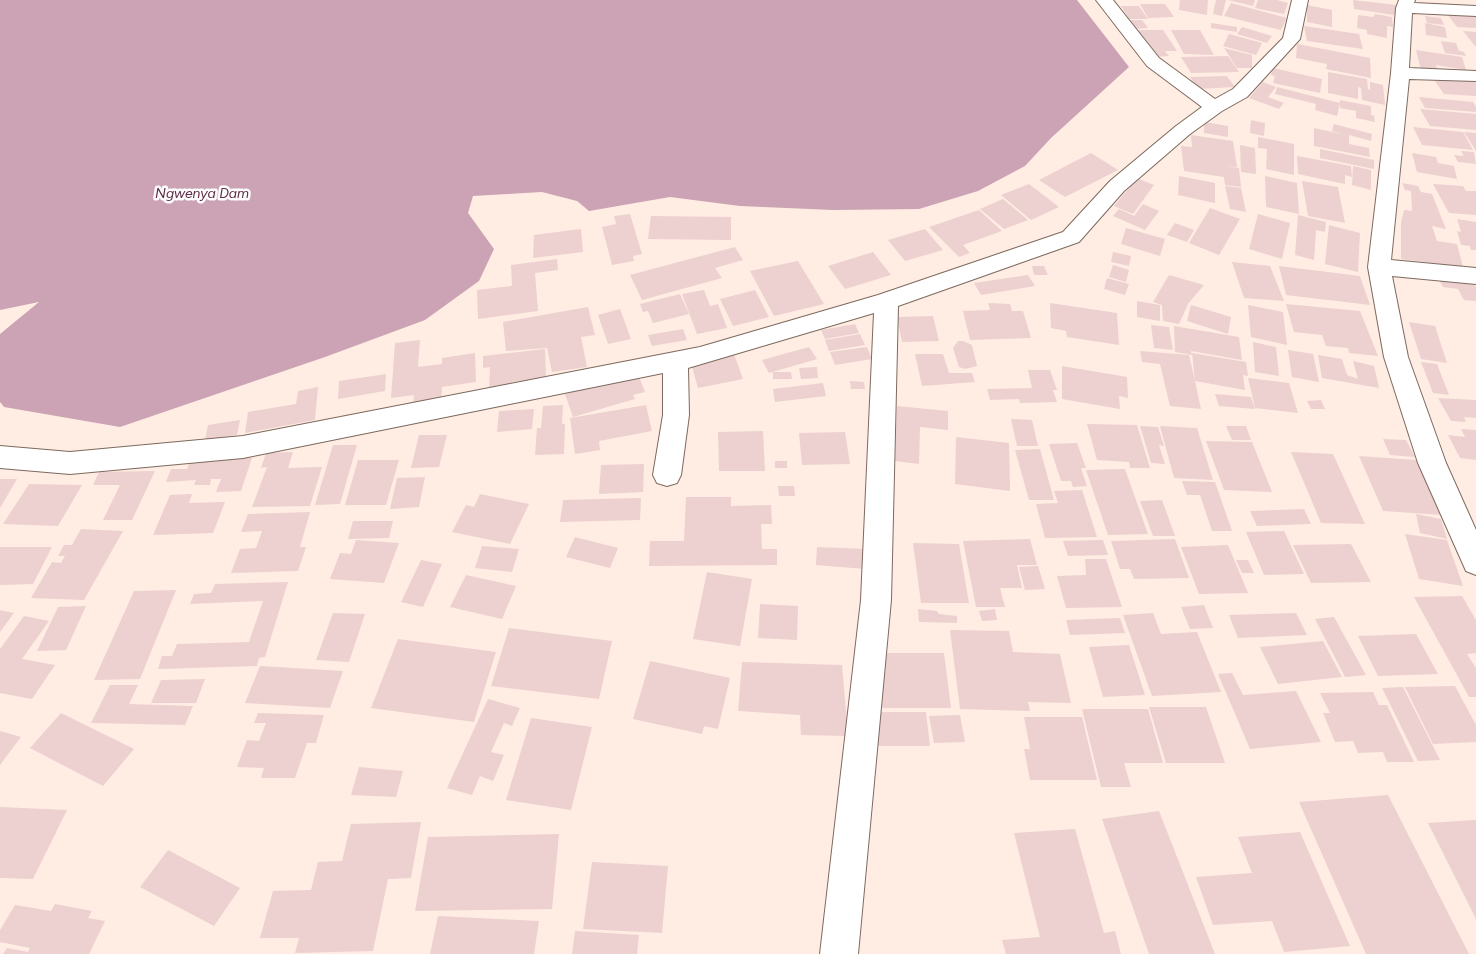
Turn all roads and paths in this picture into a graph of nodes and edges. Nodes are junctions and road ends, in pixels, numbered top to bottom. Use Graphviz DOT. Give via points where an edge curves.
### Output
graph roads {
  1 [pos="1104,0"];
  2 [pos="1300,0"];
  3 [pos="1406,4"];
  4 [pos="1476,11"];
  5 [pos="1400,73"];
  6 [pos="1476,76"];
  7 [pos="1215,107"];
  8 [pos="1379,267"];
  9 [pos="1476,276"];
  10 [pos="886,301"];
  11 [pos="676,361"];
  12 [pos="0,457"];
  13 [pos="667,475"];
  14 [pos="1470,532"];
  15 [pos="1476,562"];
  16 [pos="839,954"];
  1 -- 7 [label="street" via="1153,62"];
  2 -- 7 [label="street" via="1291,39 1240,92"];
  3 -- 4 [label="street"];
  3 -- 5 [label="street"];
  5 -- 6 [label="street"];
  5 -- 8 [label="street"];
  7 -- 10 [label="street" via="1117,186 1071,237"];
  8 -- 9 [label="street"];
  8 -- 14 [label="street" via="1396,357 1432,463"];
  10 -- 11 [label="street"];
  10 -- 16 [label="street" via="876,600"];
  11 -- 12 [label="street" via="243,447 70,463"];
  11 -- 13 [label="street" via="676,415"];
  14 -- 15 [label="street"];
}
